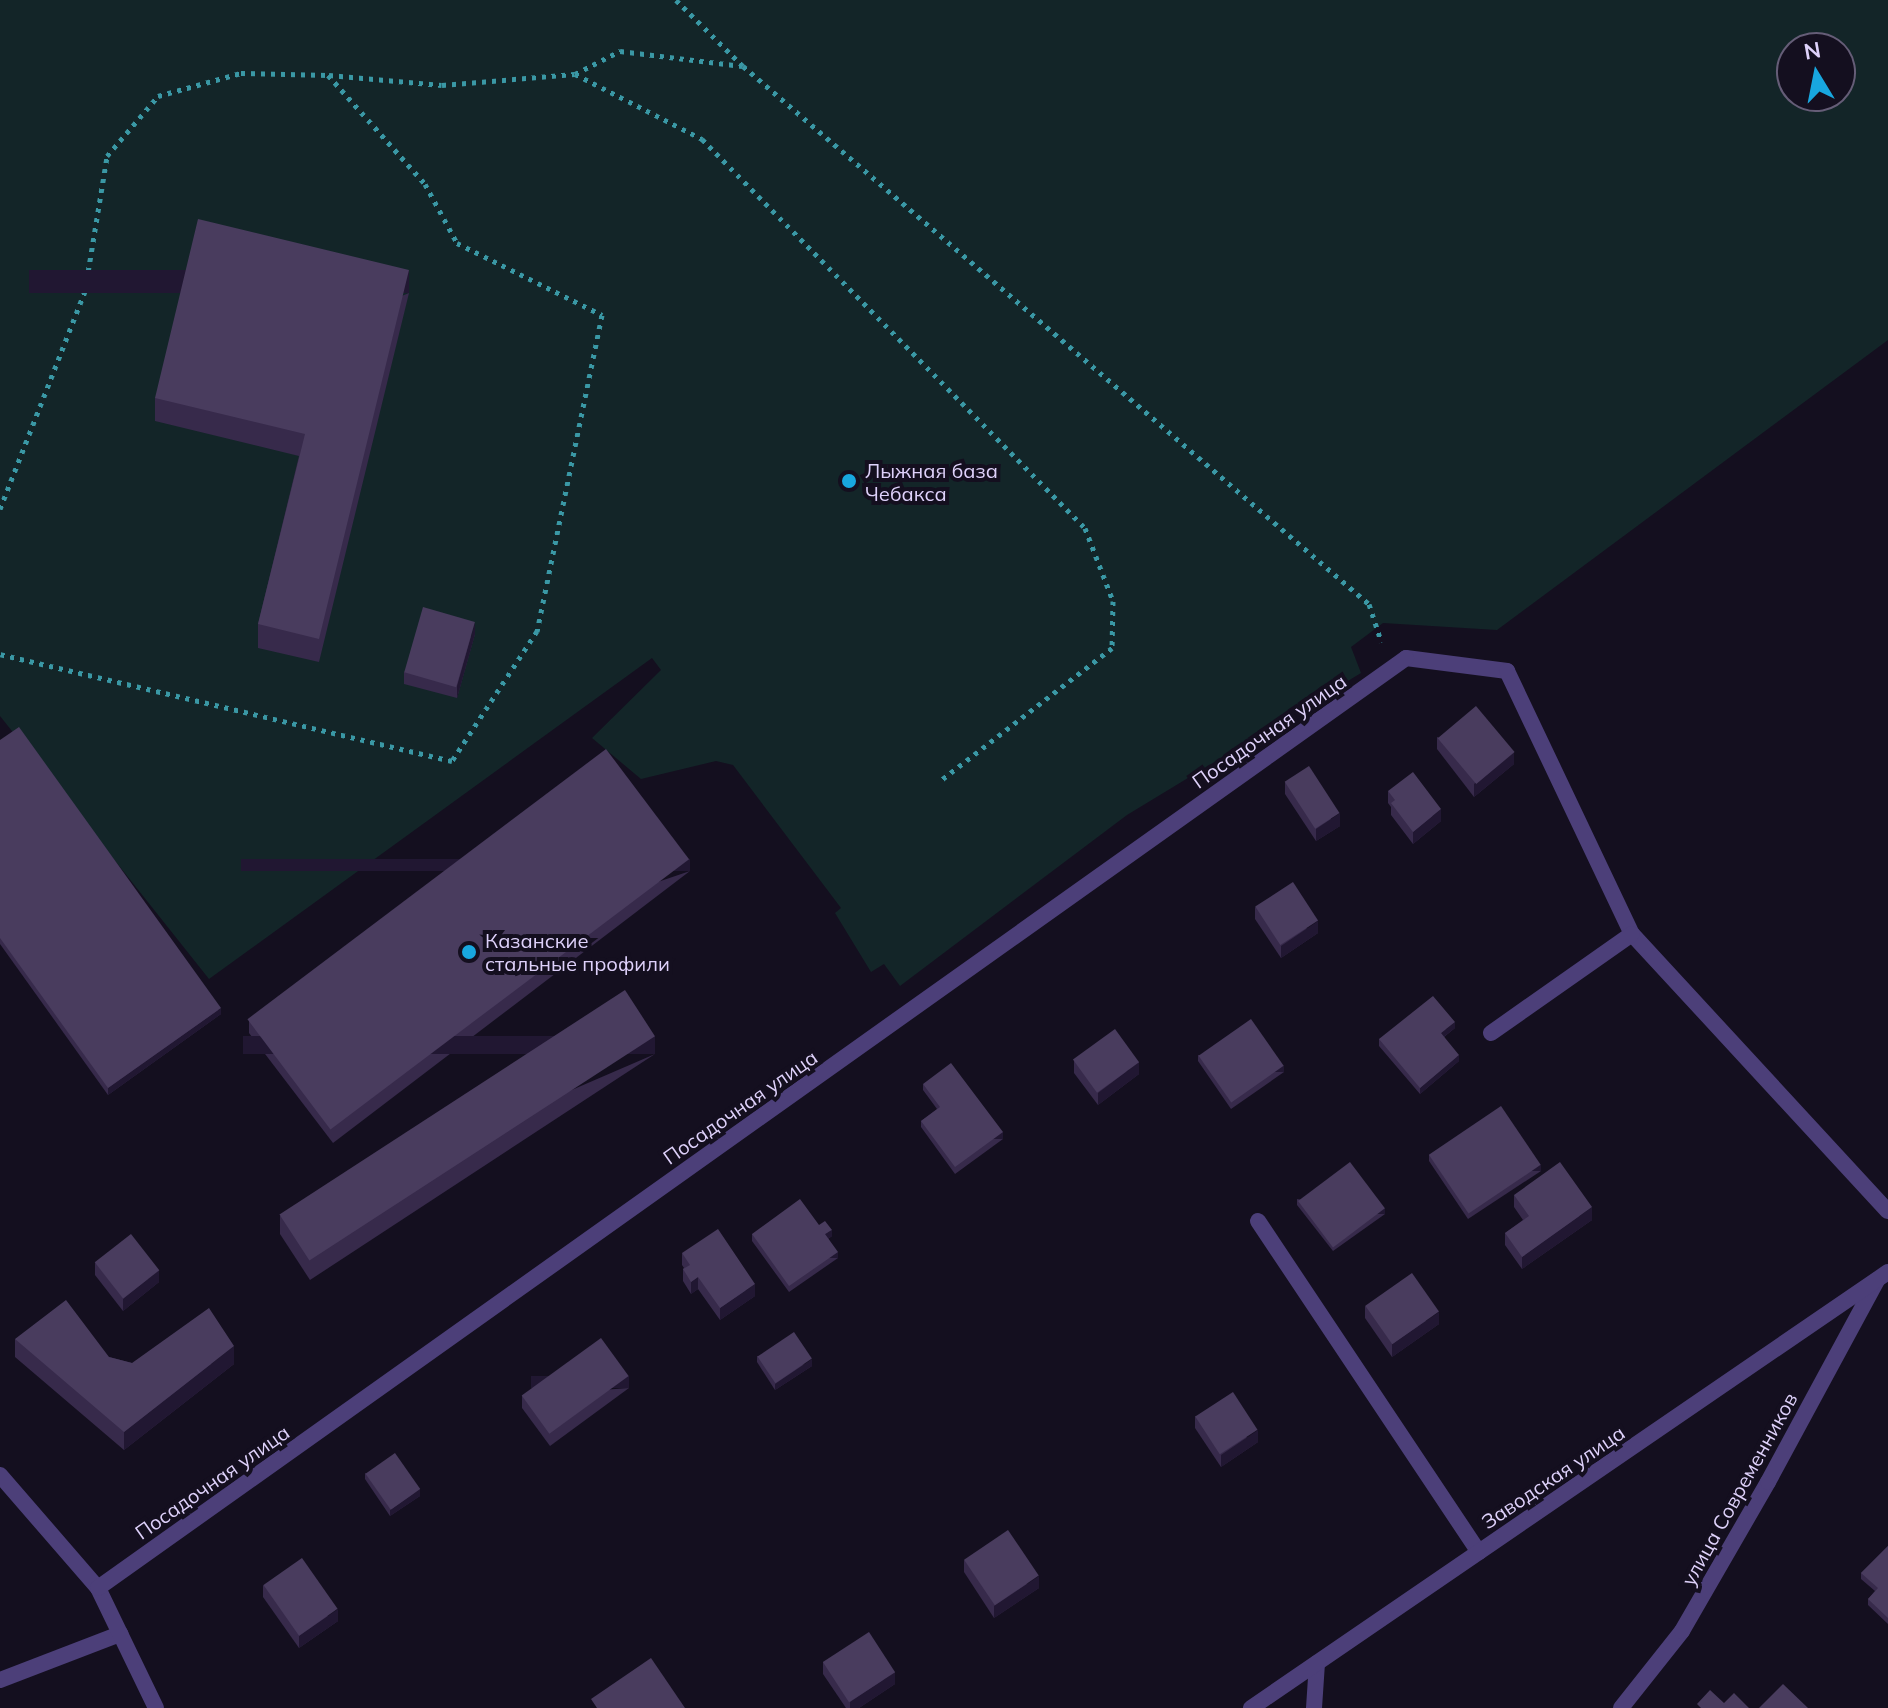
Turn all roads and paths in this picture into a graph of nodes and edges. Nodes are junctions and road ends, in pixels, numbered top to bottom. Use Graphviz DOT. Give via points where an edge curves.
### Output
graph roads {
  1 [pos="676,0"];
  2 [pos="743,66"];
  3 [pos="575,74"];
  4 [pos="328,75"];
  5 [pos="0,509"];
  6 [pos="0,654"];
  7 [pos="1389,670"];
  8 [pos="940,781"];
  9 [pos="1632,934"];
  10 [pos="1491,1033"];
  11 [pos="1888,1211"];
  12 [pos="1258,1221"];
  13 [pos="1884,1281"];
  14 [pos="0,1475"];
  15 [pos="1479,1552"];
  16 [pos="98,1588"];
  17 [pos="120,1634"];
  18 [pos="1317,1663"];
  19 [pos="0,1680"];
  20 [pos="156,1708"];
  21 [pos="1251,1708"];
  22 [pos="1314,1708"];
  23 [pos="1621,1708"];
  1 -- 2 [label="path"];
  2 -- 3 [label="path" via="620,51"];
  2 -- 7 [label="path" via="1369,604"];
  3 -- 4 [label="path" via="442,85"];
  3 -- 8 [label="path" via="702,139 1085,528 1113,601 1112,648"];
  4 -- 5 [label="path" via="241,73 158,96 107,156 85,291"];
  4 -- 6 [label="path" via="425,184 457,243 602,315 537,631 452,761"];
  7 -- 9 [label="street, Посадочная улица" via="1406,658 1507,671"];
  7 -- 16 [label="street, Посадочная улица"];
  9 -- 10 [label="street"];
  9 -- 11 [label="street"];
  12 -- 15 [label="street"];
  13 -- 15 [label="street, Заводская улица"];
  13 -- 23 [label="street, улица Современников" via="1682,1631"];
  14 -- 16 [label="street"];
  15 -- 18 [label="street, Заводская улица"];
  16 -- 17 [label="street"];
  17 -- 19 [label="street"];
  17 -- 20 [label="street"];
  18 -- 21 [label="street, Заводская улица"];
  18 -- 22 [label="street"];
}
